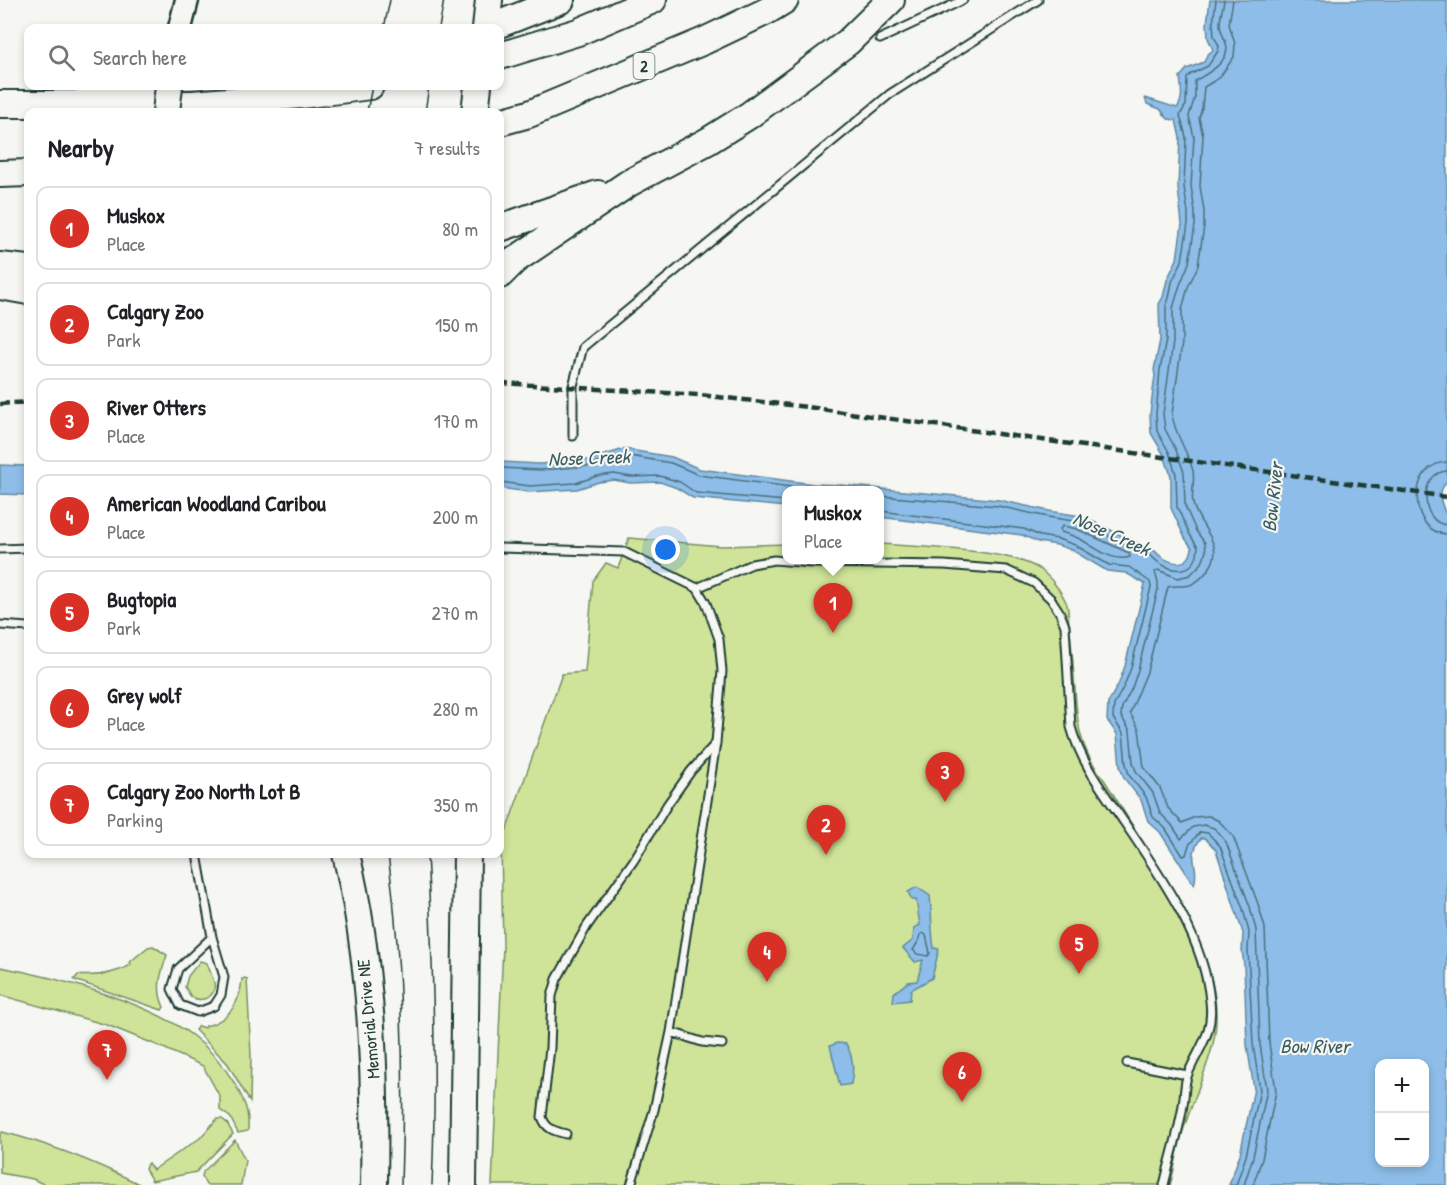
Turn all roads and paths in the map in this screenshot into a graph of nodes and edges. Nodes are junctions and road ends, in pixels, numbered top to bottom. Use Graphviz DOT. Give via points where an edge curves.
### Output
graph roads {
  1 [pos="187,0"];
  2 [pos="489,0"];
  3 [pos="561,0"];
  4 [pos="653,0"];
  5 [pos="785,0"];
  6 [pos="891,0"];
  7 [pos="963,0"];
  8 [pos="1038,0"];
  9 [pos="181,24"];
  10 [pos="487,24"];
  11 [pos="498,24"];
  12 [pos="880,39"];
  13 [pos="504,55"];
  14 [pos="94,90"];
  15 [pos="169,90"];
  16 [pos="336,90"];
  17 [pos="478,90"];
  18 [pos="12,104"];
  19 [pos="166,108"];
  20 [pos="475,108"];
  21 [pos="504,121"];
  22 [pos="24,172"];
  23 [pos="0,174"];
  24 [pos="629,183"];
  25 [pos="504,227"];
  26 [pos="0,266"];
  27 [pos="24,269"];
  28 [pos="504,271"];
  29 [pos="0,286"];
  30 [pos="24,290"];
  31 [pos="573,436"];
  32 [pos="24,548"];
  33 [pos="504,548"];
  34 [pos="0,549"];
  35 [pos="782,561"];
  36 [pos="878,564"];
  37 [pos="697,588"];
  38 [pos="0,626"];
  39 [pos="24,627"];
  40 [pos="716,743"];
  41 [pos="198,858"];
  42 [pos="347,858"];
  43 [pos="467,858"];
  44 [pos="212,938"];
  45 [pos="671,1032"];
  46 [pos="722,1044"];
  47 [pos="1127,1063"];
  48 [pos="1187,1074"];
  49 [pos="566,1134"];
  50 [pos="374,1185"];
  51 [pos="463,1185"];
  52 [pos="631,1185"];
  53 [pos="1164,1185"];
  1 -- 9 [label="main road"];
  2 -- 10 [label="highway"];
  3 -- 11 [label="highway"];
  4 -- 13 [label="highway" via="578,32"];
  5 -- 21 [label="highway, 2" via="704,41"];
  6 -- 24 [label="highway" via="848,42 765,103 708,141"];
  7 -- 12 [label="lane"];
  8 -- 31 [label="lane" via="890,94 583,347 573,386"];
  14 -- 18 [label="highway"];
  15 -- 19 [label="highway, bridge"];
  16 -- 18 [label="highway" via="192,104"];
  17 -- 20 [label="highway"];
  22 -- 23 [label="highway"];
  24 -- 25 [label="highway"];
  24 -- 28 [label="highway"];
  26 -- 27 [label="highway"];
  29 -- 30 [label="highway"];
  32 -- 34 [label="lane"];
  33 -- 37 [label="lane" via="624,552"];
  35 -- 37 [label="lane" via="752,564"];
  36 -- 48 [label="lane" via="1006,570 1034,583 1060,613 1065,626 1071,727 1082,757 1182,915 1204,972 1210,1023 1201,1051"];
  37 -- 40 [label="lane" via="718,639 722,672"];
  38 -- 39 [label="lane"];
  40 -- 45 [label="lane"];
  40 -- 49 [label="lane" via="667,805 557,979 552,996 542,1117 552,1131"];
  41 -- 44 [label="lane"];
  42 -- 50 [label="highway, Memorial Drive NE" via="369,1000"];
  43 -- 51 [label="highway"];
  44 -- 44 [label="lane" via="178,969 172,989 180,1005 198,1012 214,1006 221,995 224,977"];
  45 -- 46 [label="lane"];
  45 -- 52 [label="lane" via="654,1110"];
  47 -- 48 [label="lane"];
  48 -- 53 [label="lane"];
}
